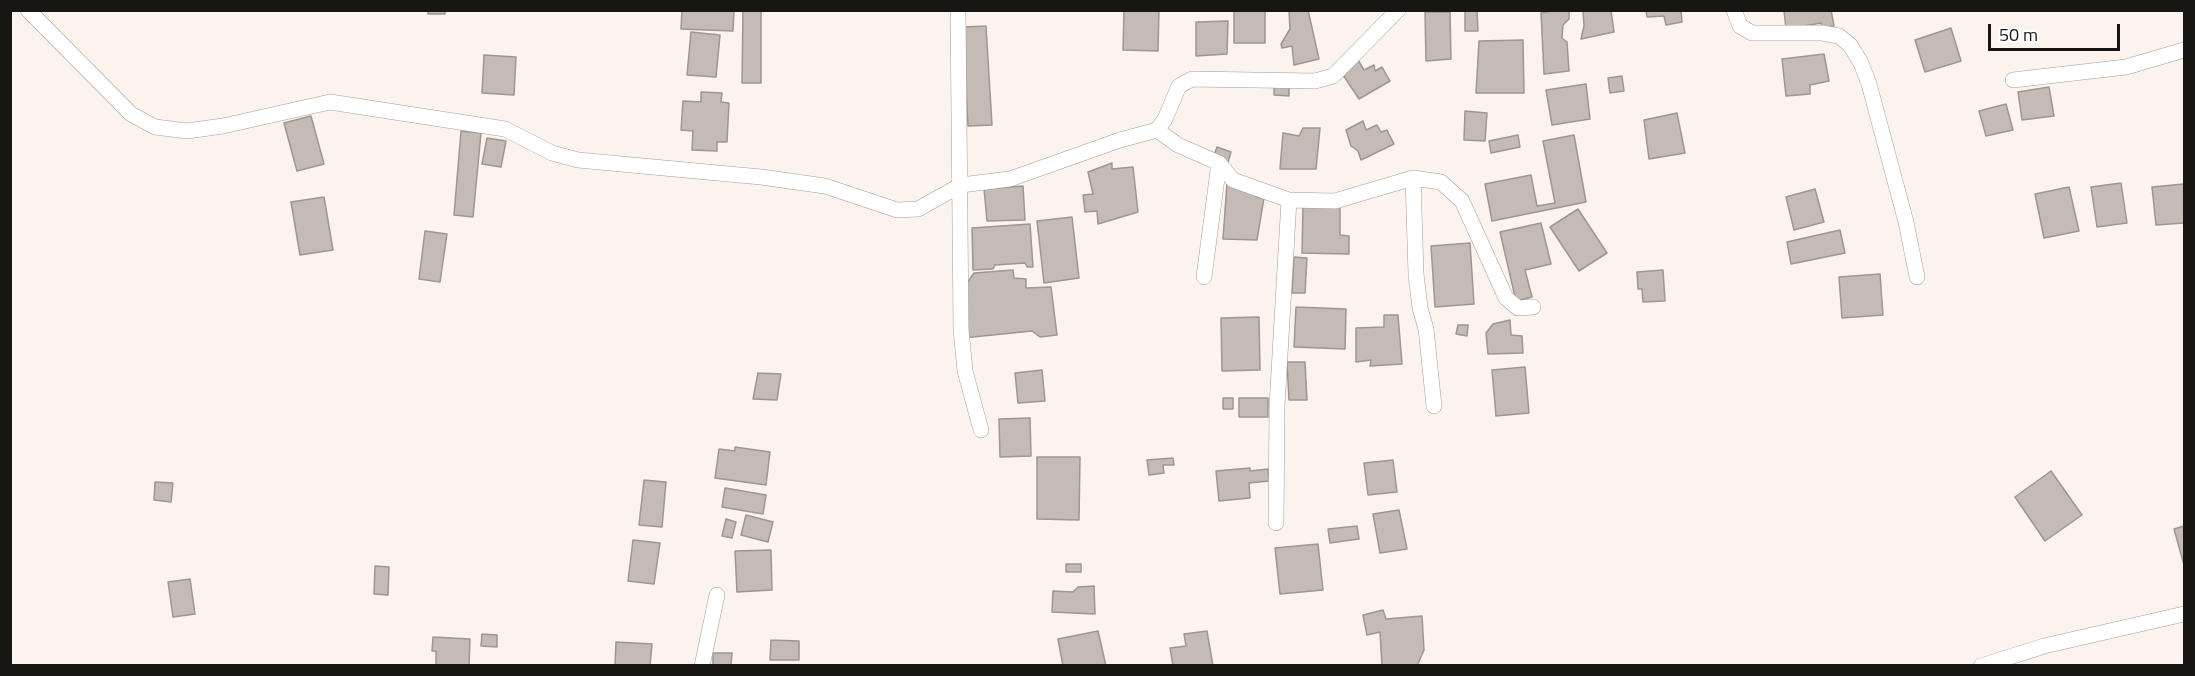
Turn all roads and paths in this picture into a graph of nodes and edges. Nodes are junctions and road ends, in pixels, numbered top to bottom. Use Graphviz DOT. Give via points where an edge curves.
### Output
graph roads {
  1 [pos="958,10"];
  2 [pos="1398,10"];
  3 [pos="1734,10"];
  4 [pos="37,13"];
  5 [pos="2184,50"];
  6 [pos="2013,80"];
  7 [pos="1157,130"];
  8 [pos="1219,163"];
  9 [pos="1413,178"];
  10 [pos="961,185"];
  11 [pos="1289,201"];
  12 [pos="1204,277"];
  13 [pos="1917,277"];
  14 [pos="1533,306"];
  15 [pos="1434,406"];
  16 [pos="981,430"];
  17 [pos="1276,524"];
  18 [pos="717,595"];
  19 [pos="2184,614"];
  20 [pos="702,666"];
  21 [pos="1981,666"];
  1 -- 10 [label="street"];
  2 -- 7 [label="street" via="1333,76 1315,81 1192,79 1179,86 1166,119"];
  3 -- 13 [label="street" via="1740,26 1752,33 1822,33 1839,36 1850,45 1869,84"];
  4 -- 10 [label="street" via="131,114 154,127 187,131 223,126 330,102 505,129 552,153 578,160 825,186 897,210 918,209"];
  5 -- 6 [label="street" via="2126,67"];
  7 -- 8 [label="street" via="1178,145"];
  7 -- 10 [label="street" via="1010,179"];
  8 -- 11 [label="street" via="1233,180"];
  8 -- 12 [label="street"];
  9 -- 11 [label="street" via="1335,201"];
  9 -- 14 [label="street" via="1441,182 1462,201 1506,298 1518,308"];
  9 -- 15 [label="street" via="1416,274"];
  10 -- 16 [label="street" via="961,329 965,371"];
  11 -- 17 [label="street" via="1277,406"];
  18 -- 20 [label="street"];
  19 -- 21 [label="street" via="2044,646"];
}
